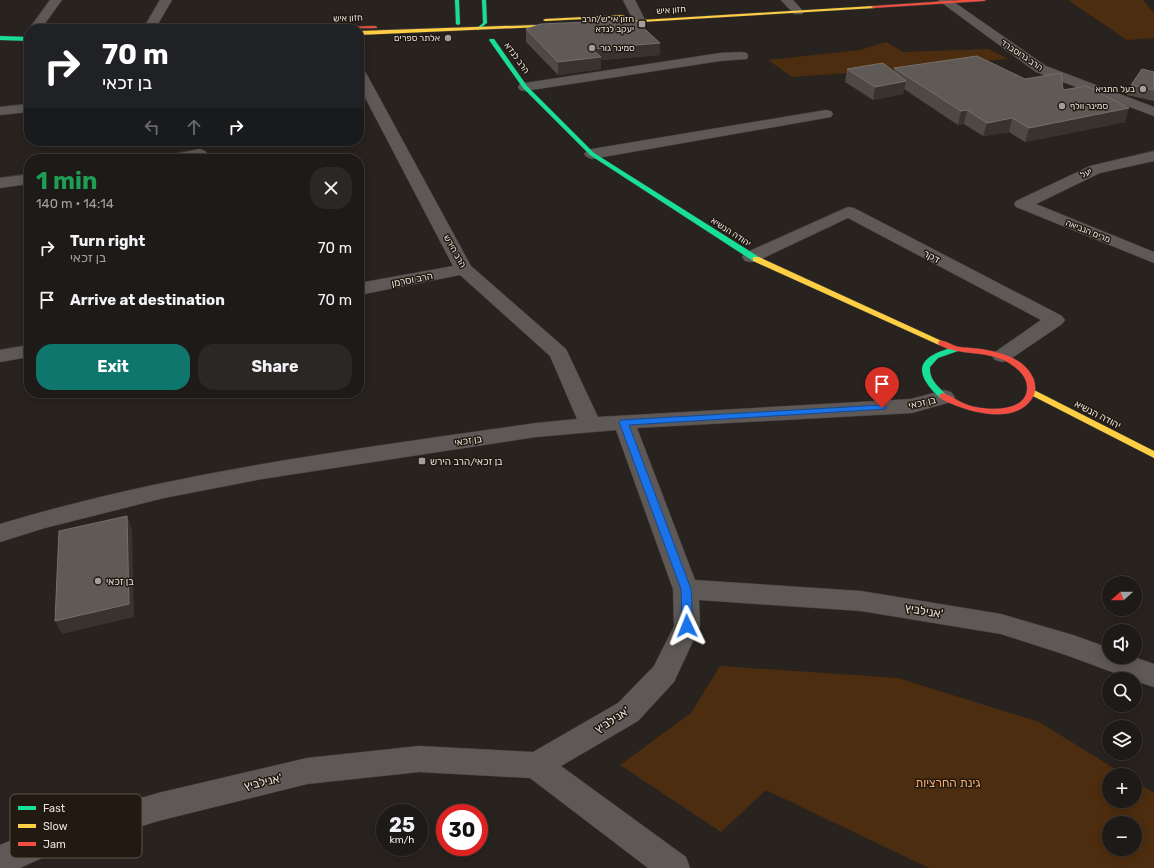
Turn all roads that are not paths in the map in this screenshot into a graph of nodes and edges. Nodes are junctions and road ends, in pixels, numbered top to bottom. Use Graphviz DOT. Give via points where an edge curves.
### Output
graph roads {
  1 [pos="56,0"];
  2 [pos="165,0"];
  3 [pos="180,0"];
  4 [pos="457,0"];
  5 [pos="484,0"];
  6 [pos="629,0"];
  7 [pos="893,0"];
  8 [pos="984,0"];
  9 [pos="945,1"];
  10 [pos="792,6"];
  11 [pos="638,18"];
  12 [pos="486,23"];
  13 [pos="39,24"];
  14 [pos="152,24"];
  15 [pos="458,24"];
  16 [pos="364,27"];
  17 [pos="478,29"];
  18 [pos="364,34"];
  19 [pos="24,36"];
  20 [pos="0,38"];
  21 [pos="492,40"];
  22 [pos="742,56"];
  23 [pos="526,87"];
  24 [pos="365,95"];
  25 [pos="24,109"];
  26 [pos="0,111"];
  27 [pos="1154,112"];
  28 [pos="826,114"];
  29 [pos="592,154"];
  30 [pos="1154,156"];
  31 [pos="24,180"];
  32 [pos="0,183"];
  33 [pos="1022,204"];
  34 [pos="751,257"];
  35 [pos="1154,258"];
  36 [pos="464,269"];
  37 [pos="364,288"];
  38 [pos="955,349"];
  39 [pos="24,353"];
  40 [pos="0,356"];
  41 [pos="1002,356"];
  42 [pos="1032,392"];
  43 [pos="944,397"];
  44 [pos="624,422"];
  45 [pos="590,425"];
  46 [pos="1154,455"];
  47 [pos="0,533"];
  48 [pos="686,589"];
  49 [pos="1154,676"];
  50 [pos="536,765"];
  51 [pos="142,812"];
  52 [pos="10,857"];
  53 [pos="0,861"];
  54 [pos="674,868"];
  1 -- 13 [label="street"];
  2 -- 3 [label="street"];
  2 -- 14 [label="street"];
  4 -- 15 [label="street"];
  5 -- 12 [label="street"];
  6 -- 11 [label="street"];
  7 -- 10 [label="street, חזון איש"];
  8 -- 9 [label="street, חזון איש"];
  9 -- 10 [label="street, חזון איש"];
  9 -- 27 [label="street, הרב גרוסברד" via="1041,69"];
  10 -- 11 [label="street, חזון איש"];
  11 -- 12 [label="street, חזון איש"];
  11 -- 17 [label="street, חזון איש"];
  12 -- 15 [label="street, חזון איש"];
  12 -- 17 [label="street"];
  15 -- 16 [label="street, חזון איש"];
  15 -- 17 [label="street"];
  17 -- 18 [label="street, חזון איש"];
  19 -- 20 [label="street"];
  21 -- 23 [label="street, הרב לנדא"];
  22 -- 23 [label="street" via="720,57"];
  23 -- 29 [label="street, יהודה הנשיא"];
  24 -- 36 [label="street, הרב הירש"];
  25 -- 26 [label="street"];
  28 -- 29 [label="street"];
  29 -- 34 [label="street, יהודה הנשיא"];
  30 -- 33 [label="street, יעל" via="1095,169"];
  31 -- 32 [label="street"];
  33 -- 35 [label="street, מרים הנביאה"];
  34 -- 38 [label="street, יהודה הנשיא"];
  34 -- 41 [label="street, דקר" via="848,212 1055,320"];
  36 -- 37 [label="street, הרב וסרמן"];
  36 -- 45 [label="street, הרב הירש" via="559,353"];
  38 -- 41 [label="street" via="981,350"];
  38 -- 43 [label="street" via="930,358 925,367 925,377"];
  39 -- 40 [label="street"];
  41 -- 42 [label="street" via="1026,373 1032,382"];
  42 -- 43 [label="street" via="1027,402 1015,408 998,411 979,410"];
  42 -- 46 [label="street, יהודה הנשיא"];
  43 -- 44 [label="street, בן זכאי" via="912,406"];
  44 -- 45 [label="street, בן זכאי"];
  44 -- 48 [label="street, אנילביץ'"];
  45 -- 47 [label="street, בן זכאי" via="536,430 262,471 164,490"];
  48 -- 49 [label="street, אנילביץ'" via="860,601 1001,624 1073,646"];
  48 -- 50 [label="street, אנילביץ'" via="687,626 664,674 628,712"];
  50 -- 51 [label="street, אנילביץ'" via="419,759 307,771"];
  50 -- 54 [label="street"];
  52 -- 53 [label="street, אנילביץ'"];
}
